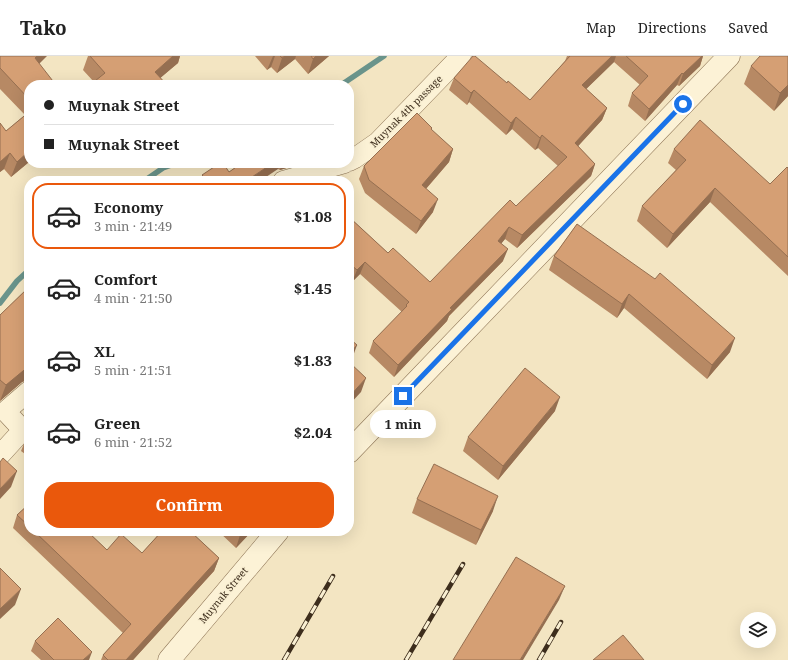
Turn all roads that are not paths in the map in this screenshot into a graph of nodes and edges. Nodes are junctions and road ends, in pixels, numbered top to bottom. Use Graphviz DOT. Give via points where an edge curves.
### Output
graph roads {
  1 [pos="461,56"];
  2 [pos="729,56"];
  3 [pos="354,158"];
  4 [pos="328,168"];
  5 [pos="300,176"];
  6 [pos="24,395"];
  7 [pos="354,447"];
  8 [pos="0,455"];
  9 [pos="274,536"];
  10 [pos="169,660"];
  1 -- 3 [label="street, Muynak 4th passage" via="378,142"];
  2 -- 7 [label="street"];
  4 -- 5 [label="street"];
  6 -- 8 [label="street" via="8,409 8,414 21,428 21,432"];
  9 -- 10 [label="street, Muynak Street"];
}
